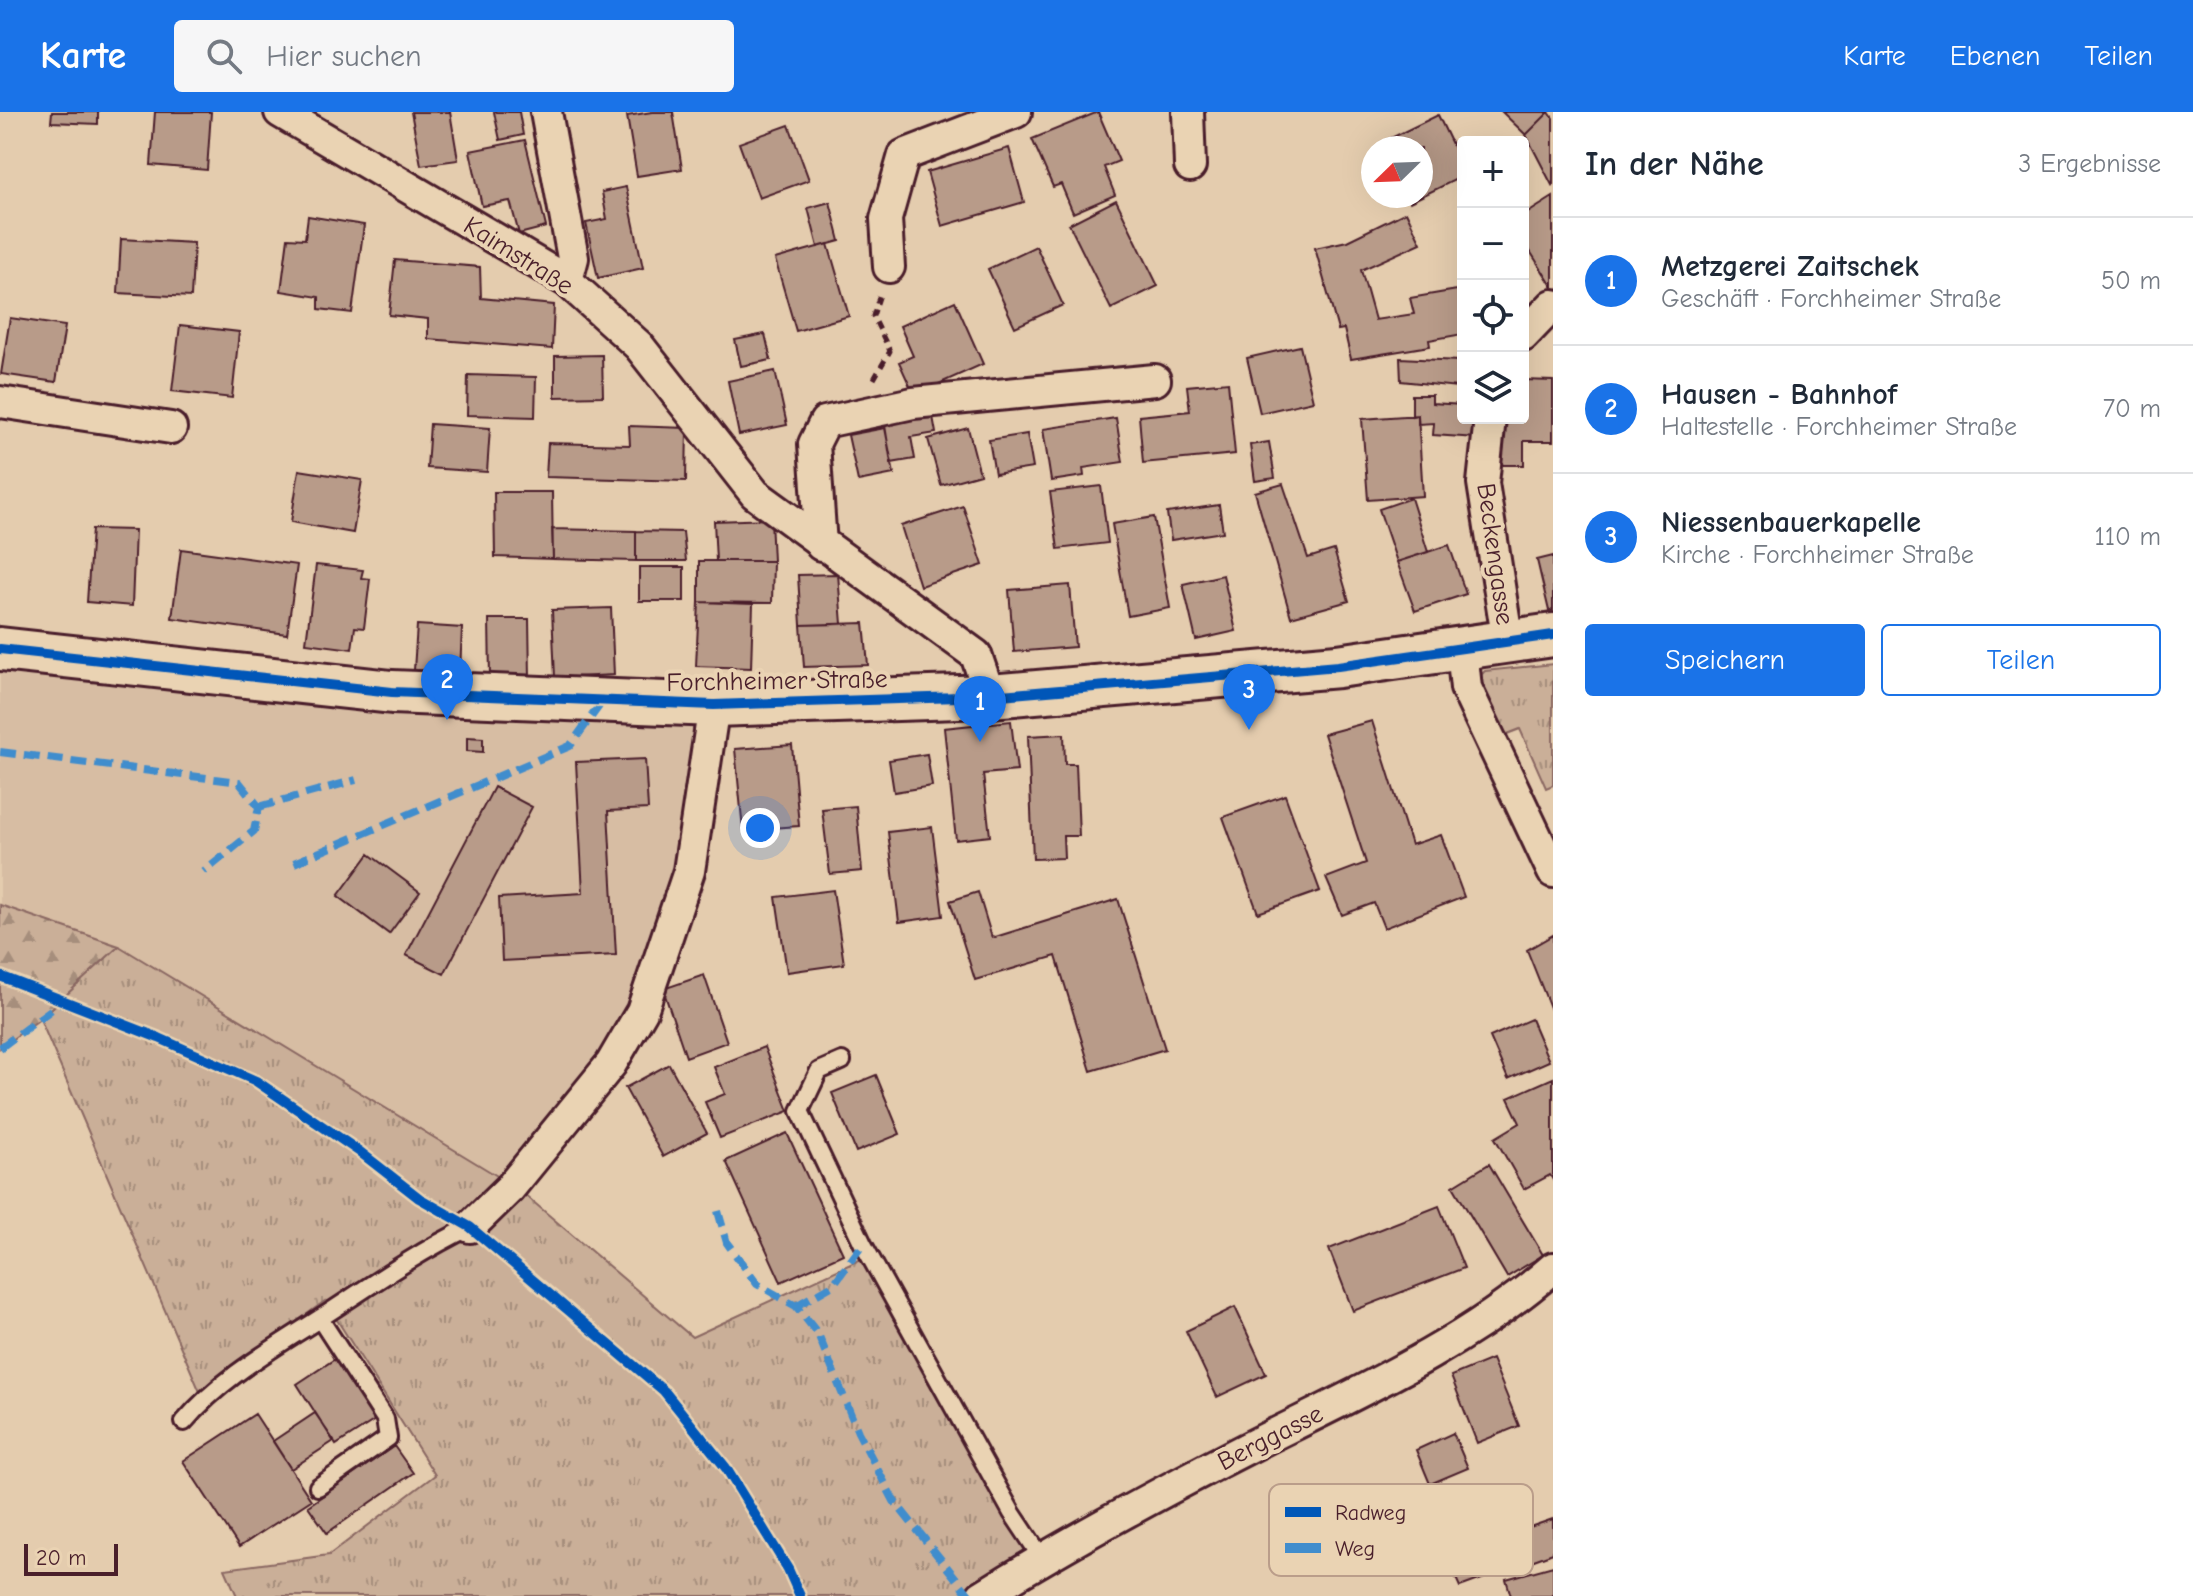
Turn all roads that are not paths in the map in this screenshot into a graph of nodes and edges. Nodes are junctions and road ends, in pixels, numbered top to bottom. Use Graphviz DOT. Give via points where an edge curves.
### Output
graph roads {
  1 [pos="280,112"];
  2 [pos="546,112"];
  3 [pos="1016,112"];
  4 [pos="1188,112"];
  5 [pos="1190,166"];
  6 [pos="889,267"];
  7 [pos="567,281"];
  8 [pos="1553,305"];
  9 [pos="1529,330"];
  10 [pos="1155,380"];
  11 [pos="0,402"];
  12 [pos="1489,424"];
  13 [pos="171,428"];
  14 [pos="821,545"];
  15 [pos="1553,635"];
  16 [pos="1508,643"];
  17 [pos="0,649"];
  18 [pos="1462,650"];
  19 [pos="990,696"];
  20 [pos="714,705"];
  21 [pos="1553,872"];
  22 [pos="842,1061"];
  23 [pos="470,1227"];
  24 [pos="1553,1268"];
  25 [pos="320,1319"];
  26 [pos="184,1422"];
  27 [pos="318,1487"];
  28 [pos="1042,1558"];
  29 [pos="982,1596"];
  1 -- 7 [label="street, Kaimstraße"];
  2 -- 7 [label="street" via="573,258"];
  3 -- 6 [label="street" via="904,155 886,219"];
  4 -- 5 [label="street"];
  7 -- 14 [label="street, Kaimstraße" via="639,346 755,494"];
  8 -- 9 [label="street"];
  10 -- 14 [label="street" via="913,403 825,422 814,444"];
  11 -- 13 [label="street"];
  12 -- 16 [label="street, Beckengasse" via="1483,483"];
  14 -- 19 [label="street, Kaimstraße" via="976,655"];
  15 -- 16 [label="street, Forchheimer Straße"];
  16 -- 18 [label="street, Forchheimer Straße"];
  17 -- 20 [label="street, Forchheimer Straße" via="392,692"];
  18 -- 19 [label="street, Forchheimer Straße"];
  18 -- 21 [label="street" via="1466,688"];
  19 -- 20 [label="street, Forchheimer Straße"];
  20 -- 23 [label="street, Forchheimer Straße" via="689,871 642,1011 611,1064 510,1188"];
  22 -- 28 [label="lane" via="819,1071 800,1111 863,1244"];
  23 -- 25 [label="lane" via="432,1245"];
  24 -- 28 [label="street, Berggasse" via="1410,1367"];
  25 -- 26 [label="lane" via="206,1396"];
  25 -- 27 [label="lane" via="385,1419 388,1438"];
  28 -- 29 [label="street, Berggasse"];
}
